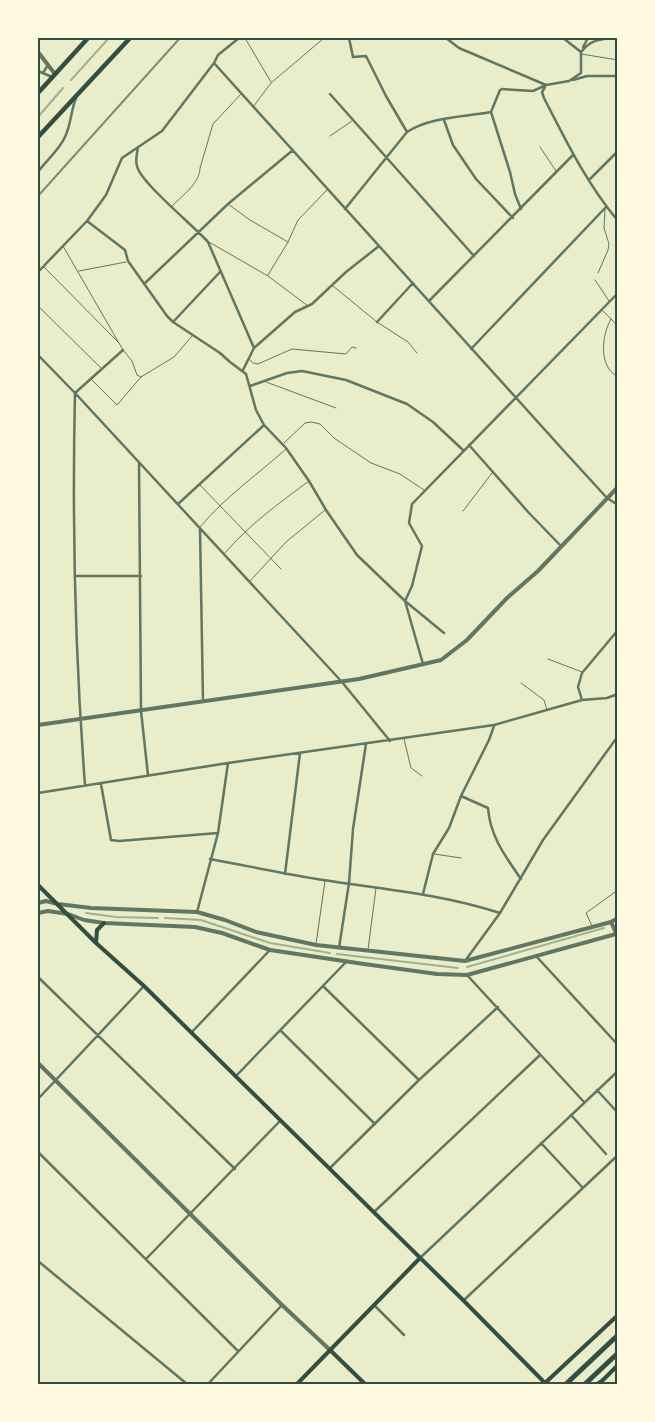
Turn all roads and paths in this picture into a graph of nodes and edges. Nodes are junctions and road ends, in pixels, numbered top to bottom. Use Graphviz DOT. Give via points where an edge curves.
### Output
graph roads {
  1 [pos="88,38"];
  2 [pos="130,38"];
  3 [pos="239,38"];
  4 [pos="245,38"];
  5 [pos="324,38"];
  6 [pos="349,38"];
  7 [pos="446,38"];
  8 [pos="563,38"];
  9 [pos="588,38"];
  10 [pos="612,38"];
  11 [pos="38,52"];
  12 [pos="581,53"];
  13 [pos="618,60"];
  14 [pos="214,63"];
  15 [pos="48,65"];
  16 [pos="38,71"];
  17 [pos="42,73"];
  18 [pos="54,75"];
  19 [pos="618,76"];
  20 [pos="569,82"];
  21 [pos="272,83"];
  22 [pos="546,86"];
  23 [pos="38,93"];
  24 [pos="242,93"];
  25 [pos="330,94"];
  26 [pos="77,96"];
  27 [pos="253,108"];
  28 [pos="491,112"];
  29 [pos="354,120"];
  30 [pos="444,120"];
  31 [pos="406,132"];
  32 [pos="330,136"];
  33 [pos="38,137"];
  34 [pos="138,147"];
  35 [pos="540,147"];
  36 [pos="293,150"];
  37 [pos="618,151"];
  38 [pos="573,155"];
  39 [pos="387,158"];
  40 [pos="557,171"];
  41 [pos="38,172"];
  42 [pos="589,180"];
  43 [pos="327,190"];
  44 [pos="228,204"];
  45 [pos="171,206"];
  46 [pos="606,207"];
  47 [pos="521,208"];
  48 [pos="345,209"];
  49 [pos="513,218"];
  50 [pos="88,221"];
  51 [pos="618,221"];
  52 [pos="199,231"];
  53 [pos="208,242"];
  54 [pos="288,242"];
  55 [pos="63,246"];
  56 [pos="379,246"];
  57 [pos="474,256"];
  58 [pos="128,261"];
  59 [pos="43,267"];
  60 [pos="78,271"];
  61 [pos="38,272"];
  62 [pos="221,272"];
  63 [pos="598,273"];
  64 [pos="268,276"];
  65 [pos="595,280"];
  66 [pos="413,283"];
  67 [pos="144,284"];
  68 [pos="332,286"];
  69 [pos="618,293"];
  70 [pos="429,300"];
  71 [pos="609,302"];
  72 [pos="38,306"];
  73 [pos="309,306"];
  74 [pos="602,310"];
  75 [pos="611,320"];
  76 [pos="173,322"];
  77 [pos="376,322"];
  78 [pos="618,326"];
  79 [pos="193,334"];
  80 [pos="120,344"];
  81 [pos="254,348"];
  82 [pos="356,348"];
  83 [pos="471,349"];
  84 [pos="123,350"];
  85 [pos="417,353"];
  86 [pos="38,355"];
  87 [pos="249,359"];
  88 [pos="102,369"];
  89 [pos="243,370"];
  90 [pos="140,376"];
  91 [pos="91,378"];
  92 [pos="618,378"];
  93 [pos="265,381"];
  94 [pos="250,386"];
  95 [pos="75,392"];
  96 [pos="515,398"];
  97 [pos="336,408"];
  98 [pos="264,426"];
  99 [pos="283,444"];
  100 [pos="469,445"];
  101 [pos="286,448"];
  102 [pos="463,450"];
  103 [pos="139,462"];
  104 [pos="493,473"];
  105 [pos="309,481"];
  106 [pos="200,485"];
  107 [pos="618,487"];
  108 [pos="425,491"];
  109 [pos="607,498"];
  110 [pos="178,504"];
  111 [pos="221,506"];
  112 [pos="618,506"];
  113 [pos="326,510"];
  114 [pos="464,511"];
  115 [pos="200,528"];
  116 [pos="245,532"];
  117 [pos="561,546"];
  118 [pos="225,554"];
  119 [pos="270,559"];
  120 [pos="281,569"];
  121 [pos="74,576"];
  122 [pos="141,576"];
  123 [pos="249,581"];
  124 [pos="405,601"];
  125 [pos="618,630"];
  126 [pos="444,633"];
  127 [pos="548,659"];
  128 [pos="424,665"];
  129 [pos="582,672"];
  130 [pos="342,682"];
  131 [pos="521,683"];
  132 [pos="618,694"];
  133 [pos="582,700"];
  134 [pos="203,702"];
  135 [pos="548,710"];
  136 [pos="141,711"];
  137 [pos="80,718"];
  138 [pos="38,725"];
  139 [pos="494,725"];
  140 [pos="618,736"];
  141 [pos="404,739"];
  142 [pos="390,741"];
  143 [pos="366,744"];
  144 [pos="300,753"];
  145 [pos="228,763"];
  146 [pos="148,775"];
  147 [pos="422,776"];
  148 [pos="101,784"];
  149 [pos="85,785"];
  150 [pos="38,793"];
  151 [pos="461,796"];
  152 [pos="218,833"];
  153 [pos="433,854"];
  154 [pos="461,858"];
  155 [pos="210,859"];
  156 [pos="285,874"];
  157 [pos="521,879"];
  158 [pos="325,880"];
  159 [pos="349,883"];
  160 [pos="38,885"];
  161 [pos="376,888"];
  162 [pos="618,890"];
  163 [pos="422,894"];
  164 [pos="38,903"];
  165 [pos="58,904"];
  166 [pos="197,912"];
  167 [pos="38,913"];
  168 [pos="500,913"];
  169 [pos="68,914"];
  170 [pos="618,918"];
  171 [pos="612,922"];
  172 [pos="104,923"];
  173 [pos="593,926"];
  174 [pos="617,935"];
  175 [pos="96,943"];
  176 [pos="316,945"];
  177 [pos="339,948"];
  178 [pos="270,950"];
  179 [pos="368,951"];
  180 [pos="535,956"];
  181 [pos="347,961"];
  182 [pos="465,961"];
  183 [pos="467,975"];
  184 [pos="38,977"];
  185 [pos="144,986"];
  186 [pos="324,987"];
  187 [pos="498,1007"];
  188 [pos="281,1031"];
  189 [pos="191,1033"];
  190 [pos="98,1035"];
  191 [pos="618,1045"];
  192 [pos="540,1055"];
  193 [pos="38,1063"];
  194 [pos="618,1071"];
  195 [pos="235,1077"];
  196 [pos="55,1080"];
  197 [pos="419,1080"];
  198 [pos="597,1090"];
  199 [pos="38,1099"];
  200 [pos="584,1102"];
  201 [pos="618,1113"];
  202 [pos="571,1115"];
  203 [pos="280,1122"];
  204 [pos="375,1124"];
  205 [pos="541,1143"];
  206 [pos="38,1152"];
  207 [pos="606,1154"];
  208 [pos="618,1155"];
  209 [pos="235,1169"];
  210 [pos="328,1169"];
  211 [pos="583,1188"];
  212 [pos="374,1212"];
  213 [pos="191,1215"];
  214 [pos="420,1258"];
  215 [pos="146,1259"];
  216 [pos="38,1261"];
  217 [pos="463,1300"];
  218 [pos="374,1304"];
  219 [pos="282,1305"];
  220 [pos="618,1315"];
  221 [pos="404,1335"];
  222 [pos="618,1335"];
  223 [pos="330,1350"];
  224 [pos="238,1351"];
  225 [pos="618,1353"];
  226 [pos="618,1365"];
  227 [pos="599,1383"];
  228 [pos="187,1384"];
  229 [pos="208,1384"];
  230 [pos="297,1384"];
  231 [pos="365,1384"];
  232 [pos="566,1384"];
  233 [pos="585,1384"];
  1 -- 18 [label="main road"];
  2 -- 26 [label="main road"];
  3 -- 14 [label="street" via="218,55"];
  4 -- 21 [label="lane"];
  5 -- 21 [label="lane"];
  6 -- 31 [label="street" via="353,57 366,56"];
  7 -- 22 [label="street" via="459,48"];
  8 -- 12 [label="street"];
  9 -- 12 [label="street"];
  10 -- 12 [label="street" via="590,42"];
  11 -- 15 [label="street"];
  12 -- 13 [label="lane"];
  12 -- 20 [label="street" via="581,73"];
  14 -- 24 [label="street"];
  14 -- 34 [label="street" via="162,131"];
  15 -- 17 [label="street"];
  15 -- 18 [label="street"];
  16 -- 17 [label="street"];
  17 -- 18 [label="street"];
  18 -- 23 [label="main road"];
  19 -- 20 [label="street" via="587,76"];
  20 -- 22 [label="street"];
  21 -- 27 [label="lane"];
  22 -- 28 [label="street" via="533,91 502,89"];
  22 -- 38 [label="street" via="542,92 544,98"];
  24 -- 27 [label="street"];
  24 -- 45 [label="lane" via="216,120 200,173"];
  25 -- 29 [label="street"];
  26 -- 33 [label="main road"];
  26 -- 41 [label="street" via="65,139"];
  27 -- 36 [label="street"];
  28 -- 30 [label="street"];
  28 -- 47 [label="street"];
  29 -- 32 [label="lane"];
  29 -- 39 [label="street"];
  30 -- 31 [label="street" via="434,120"];
  30 -- 49 [label="street" via="453,145 476,179"];
  31 -- 39 [label="street"];
  34 -- 45 [label="street" via="136,165 140,174"];
  34 -- 50 [label="street" via="122,158 106,195"];
  35 -- 40 [label="lane"];
  36 -- 43 [label="street"];
  36 -- 44 [label="street"];
  37 -- 42 [label="street"];
  38 -- 40 [label="street"];
  38 -- 42 [label="street"];
  39 -- 48 [label="street"];
  39 -- 57 [label="street"];
  40 -- 47 [label="street"];
  42 -- 46 [label="street"];
  43 -- 48 [label="street"];
  43 -- 54 [label="lane" via="298,220"];
  44 -- 52 [label="street"];
  44 -- 54 [label="lane"];
  45 -- 52 [label="street"];
  46 -- 51 [label="street"];
  46 -- 63 [label="lane" via="604,228 609,244"];
  46 -- 83 [label="street"];
  47 -- 49 [label="street"];
  48 -- 56 [label="street"];
  49 -- 57 [label="street"];
  50 -- 55 [label="street"];
  50 -- 58 [label="street" via="125,250"];
  52 -- 53 [label="street"];
  52 -- 67 [label="street"];
  53 -- 62 [label="street"];
  53 -- 64 [label="lane"];
  54 -- 64 [label="lane"];
  55 -- 59 [label="street"];
  55 -- 60 [label="lane"];
  56 -- 66 [label="street"];
  56 -- 68 [label="street"];
  57 -- 70 [label="street"];
  58 -- 60 [label="lane"];
  58 -- 67 [label="street"];
  59 -- 61 [label="street"];
  59 -- 80 [label="lane"];
  60 -- 80 [label="lane"];
  62 -- 76 [label="street"];
  62 -- 81 [label="street"];
  64 -- 73 [label="lane"];
  65 -- 71 [label="lane"];
  66 -- 70 [label="street"];
  66 -- 77 [label="street"];
  67 -- 76 [label="street"];
  68 -- 73 [label="street"];
  68 -- 77 [label="lane"];
  69 -- 71 [label="street"];
  70 -- 83 [label="street"];
  71 -- 74 [label="street"];
  72 -- 88 [label="lane"];
  73 -- 81 [label="street" via="296,312"];
  74 -- 75 [label="lane"];
  74 -- 96 [label="street"];
  75 -- 78 [label="lane"];
  75 -- 92 [label="lane" via="603,350 608,368"];
  76 -- 79 [label="street"];
  77 -- 85 [label="lane" via="398,334"];
  79 -- 89 [label="street"];
  79 -- 90 [label="lane" via="174,357"];
  80 -- 84 [label="lane"];
  81 -- 87 [label="street"];
  82 -- 87 [label="lane" via="352,347 346,354 292,349 258,364"];
  83 -- 96 [label="street"];
  84 -- 88 [label="street"];
  84 -- 90 [label="lane"];
  86 -- 95 [label="street"];
  87 -- 89 [label="street"];
  88 -- 91 [label="street"];
  89 -- 94 [label="street"];
  90 -- 91 [label="lane" via="118,405"];
  91 -- 95 [label="street"];
  93 -- 94 [label="street"];
  93 -- 97 [label="lane"];
  93 -- 102 [label="street" via="287,373 302,372 346,380 408,404"];
  94 -- 98 [label="street"];
  95 -- 103 [label="street"];
  95 -- 121 [label="street"];
  96 -- 100 [label="street"];
  96 -- 109 [label="street"];
  98 -- 99 [label="street"];
  98 -- 106 [label="street"];
  99 -- 101 [label="street"];
  99 -- 108 [label="lane" via="305,423 320,424 334,438 371,463 400,474"];
  100 -- 102 [label="street"];
  100 -- 104 [label="street"];
  101 -- 105 [label="street"];
  101 -- 111 [label="lane"];
  102 -- 108 [label="street"];
  103 -- 110 [label="street"];
  103 -- 122 [label="street"];
  104 -- 114 [label="lane"];
  104 -- 117 [label="street"];
  105 -- 113 [label="street"];
  105 -- 116 [label="lane"];
  106 -- 110 [label="street"];
  106 -- 111 [label="lane"];
  107 -- 109 [label="street"];
  108 -- 124 [label="street" via="412,504 409,514 409,523 422,546"];
  109 -- 112 [label="street"];
  109 -- 117 [label="street"];
  110 -- 115 [label="street"];
  111 -- 115 [label="lane"];
  111 -- 116 [label="lane"];
  113 -- 119 [label="lane"];
  113 -- 124 [label="street" via="357,555"];
  115 -- 118 [label="street"];
  115 -- 134 [label="street"];
  116 -- 118 [label="lane"];
  116 -- 119 [label="lane"];
  117 -- 128 [label="street" via="467,640 441,660"];
  118 -- 123 [label="street"];
  119 -- 120 [label="lane"];
  119 -- 123 [label="lane"];
  121 -- 122 [label="street"];
  121 -- 137 [label="street"];
  122 -- 136 [label="street"];
  123 -- 130 [label="street"];
  124 -- 126 [label="street"];
  124 -- 128 [label="street"];
  125 -- 129 [label="street"];
  127 -- 129 [label="lane"];
  128 -- 130 [label="street"];
  129 -- 133 [label="street" via="578,686"];
  130 -- 134 [label="street"];
  130 -- 142 [label="street"];
  131 -- 135 [label="lane" via="544,700"];
  132 -- 133 [label="street"];
  133 -- 135 [label="street"];
  134 -- 136 [label="street"];
  135 -- 139 [label="street"];
  136 -- 137 [label="street"];
  136 -- 146 [label="street"];
  137 -- 138 [label="street"];
  137 -- 149 [label="street"];
  139 -- 141 [label="street"];
  139 -- 151 [label="street"];
  140 -- 157 [label="street" via="543,840"];
  141 -- 142 [label="street"];
  141 -- 147 [label="lane" via="411,768"];
  142 -- 143 [label="street"];
  143 -- 144 [label="street"];
  143 -- 159 [label="street" via="353,829"];
  144 -- 145 [label="street"];
  144 -- 156 [label="street"];
  145 -- 146 [label="street"];
  145 -- 152 [label="street"];
  146 -- 148 [label="street"];
  148 -- 149 [label="street"];
  148 -- 152 [label="street" via="111,840"];
  149 -- 150 [label="street"];
  151 -- 153 [label="street" via="449,828"];
  151 -- 157 [label="street" via="488,808 496,842"];
  152 -- 155 [label="street"];
  153 -- 154 [label="lane"];
  153 -- 163 [label="street"];
  155 -- 156 [label="street"];
  155 -- 166 [label="street"];
  156 -- 158 [label="street"];
  157 -- 168 [label="street"];
  158 -- 159 [label="street"];
  158 -- 176 [label="lane"];
  159 -- 161 [label="street"];
  159 -- 177 [label="street"];
  160 -- 165 [label="main road"];
  161 -- 163 [label="street"];
  161 -- 179 [label="lane"];
  162 -- 173 [label="lane" via="586,913"];
  163 -- 168 [label="street"];
  164 -- 165 [label="street"];
  165 -- 166 [label="street"];
  165 -- 169 [label="main road"];
  166 -- 176 [label="street" via="256,932"];
  167 -- 169 [label="street"];
  168 -- 182 [label="street"];
  169 -- 172 [label="street"];
  169 -- 175 [label="main road"];
  170 -- 171 [label="street"];
  171 -- 173 [label="street"];
  171 -- 174 [label="street"];
  172 -- 175 [label="main road" via="97,930"];
  172 -- 178 [label="street" via="195,927"];
  173 -- 182 [label="street"];
  174 -- 180 [label="street"];
  175 -- 185 [label="main road"];
  176 -- 177 [label="street"];
  177 -- 179 [label="street"];
  178 -- 181 [label="street"];
  178 -- 189 [label="street"];
  179 -- 182 [label="street"];
  180 -- 183 [label="street"];
  180 -- 191 [label="street"];
  181 -- 183 [label="street"];
  181 -- 186 [label="street"];
  183 -- 187 [label="street"];
  184 -- 190 [label="street"];
  185 -- 189 [label="main road"];
  185 -- 190 [label="street"];
  186 -- 188 [label="street"];
  186 -- 197 [label="street"];
  187 -- 192 [label="street"];
  187 -- 197 [label="street"];
  188 -- 195 [label="street"];
  188 -- 204 [label="street"];
  189 -- 195 [label="main road"];
  190 -- 196 [label="street"];
  190 -- 209 [label="street"];
  192 -- 200 [label="street"];
  192 -- 212 [label="street"];
  193 -- 196 [label="street"];
  194 -- 198 [label="street"];
  195 -- 203 [label="main road"];
  196 -- 199 [label="street"];
  196 -- 213 [label="street"];
  197 -- 204 [label="street"];
  198 -- 200 [label="street"];
  198 -- 201 [label="street"];
  200 -- 202 [label="street"];
  202 -- 205 [label="street"];
  202 -- 207 [label="street"];
  203 -- 209 [label="street"];
  203 -- 210 [label="main road"];
  204 -- 210 [label="street"];
  205 -- 211 [label="street"];
  205 -- 214 [label="street"];
  206 -- 215 [label="street"];
  208 -- 211 [label="street"];
  209 -- 213 [label="street"];
  210 -- 212 [label="main road"];
  211 -- 217 [label="street"];
  212 -- 214 [label="main road"];
  213 -- 215 [label="street"];
  213 -- 219 [label="street"];
  214 -- 217 [label="main road"];
  214 -- 218 [label="main road"];
  215 -- 224 [label="street"];
  216 -- 228 [label="street"];
  217 -- 220 [label="main road" via="545,1383"];
  218 -- 221 [label="street"];
  218 -- 223 [label="main road"];
  219 -- 223 [label="street"];
  219 -- 224 [label="street"];
  222 -- 232 [label="highway"];
  223 -- 230 [label="main road"];
  223 -- 231 [label="main road"];
  224 -- 229 [label="street"];
  225 -- 233 [label="highway"];
  226 -- 227 [label="main road"];
}
